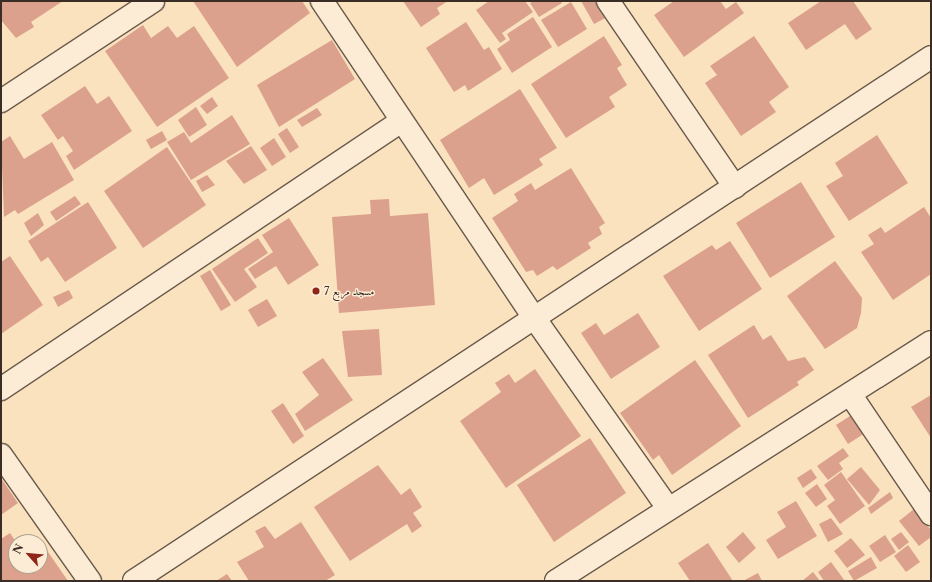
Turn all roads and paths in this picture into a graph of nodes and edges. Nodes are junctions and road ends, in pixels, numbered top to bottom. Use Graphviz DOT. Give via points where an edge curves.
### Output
graph roads {
  1 [pos="153,1"];
  2 [pos="322,1"];
  3 [pos="608,1"];
  4 [pos="931,57"];
  5 [pos="1,102"];
  6 [pos="401,120"];
  7 [pos="735,187"];
  8 [pos="533,316"];
  9 [pos="931,342"];
  10 [pos="1,389"];
  11 [pos="850,394"];
  12 [pos="1,454"];
  13 [pos="667,507"];
  14 [pos="931,514"];
  15 [pos="90,581"];
  16 [pos="134,581"];
  17 [pos="556,581"];
  1 -- 5 [label="street"];
  2 -- 6 [label="street"];
  3 -- 7 [label="street"];
  4 -- 7 [label="street"];
  6 -- 8 [label="street"];
  6 -- 10 [label="street"];
  7 -- 8 [label="street"];
  8 -- 13 [label="street"];
  8 -- 16 [label="street"];
  9 -- 11 [label="street"];
  11 -- 13 [label="street"];
  11 -- 14 [label="street"];
  12 -- 15 [label="street"];
  13 -- 17 [label="street"];
}
